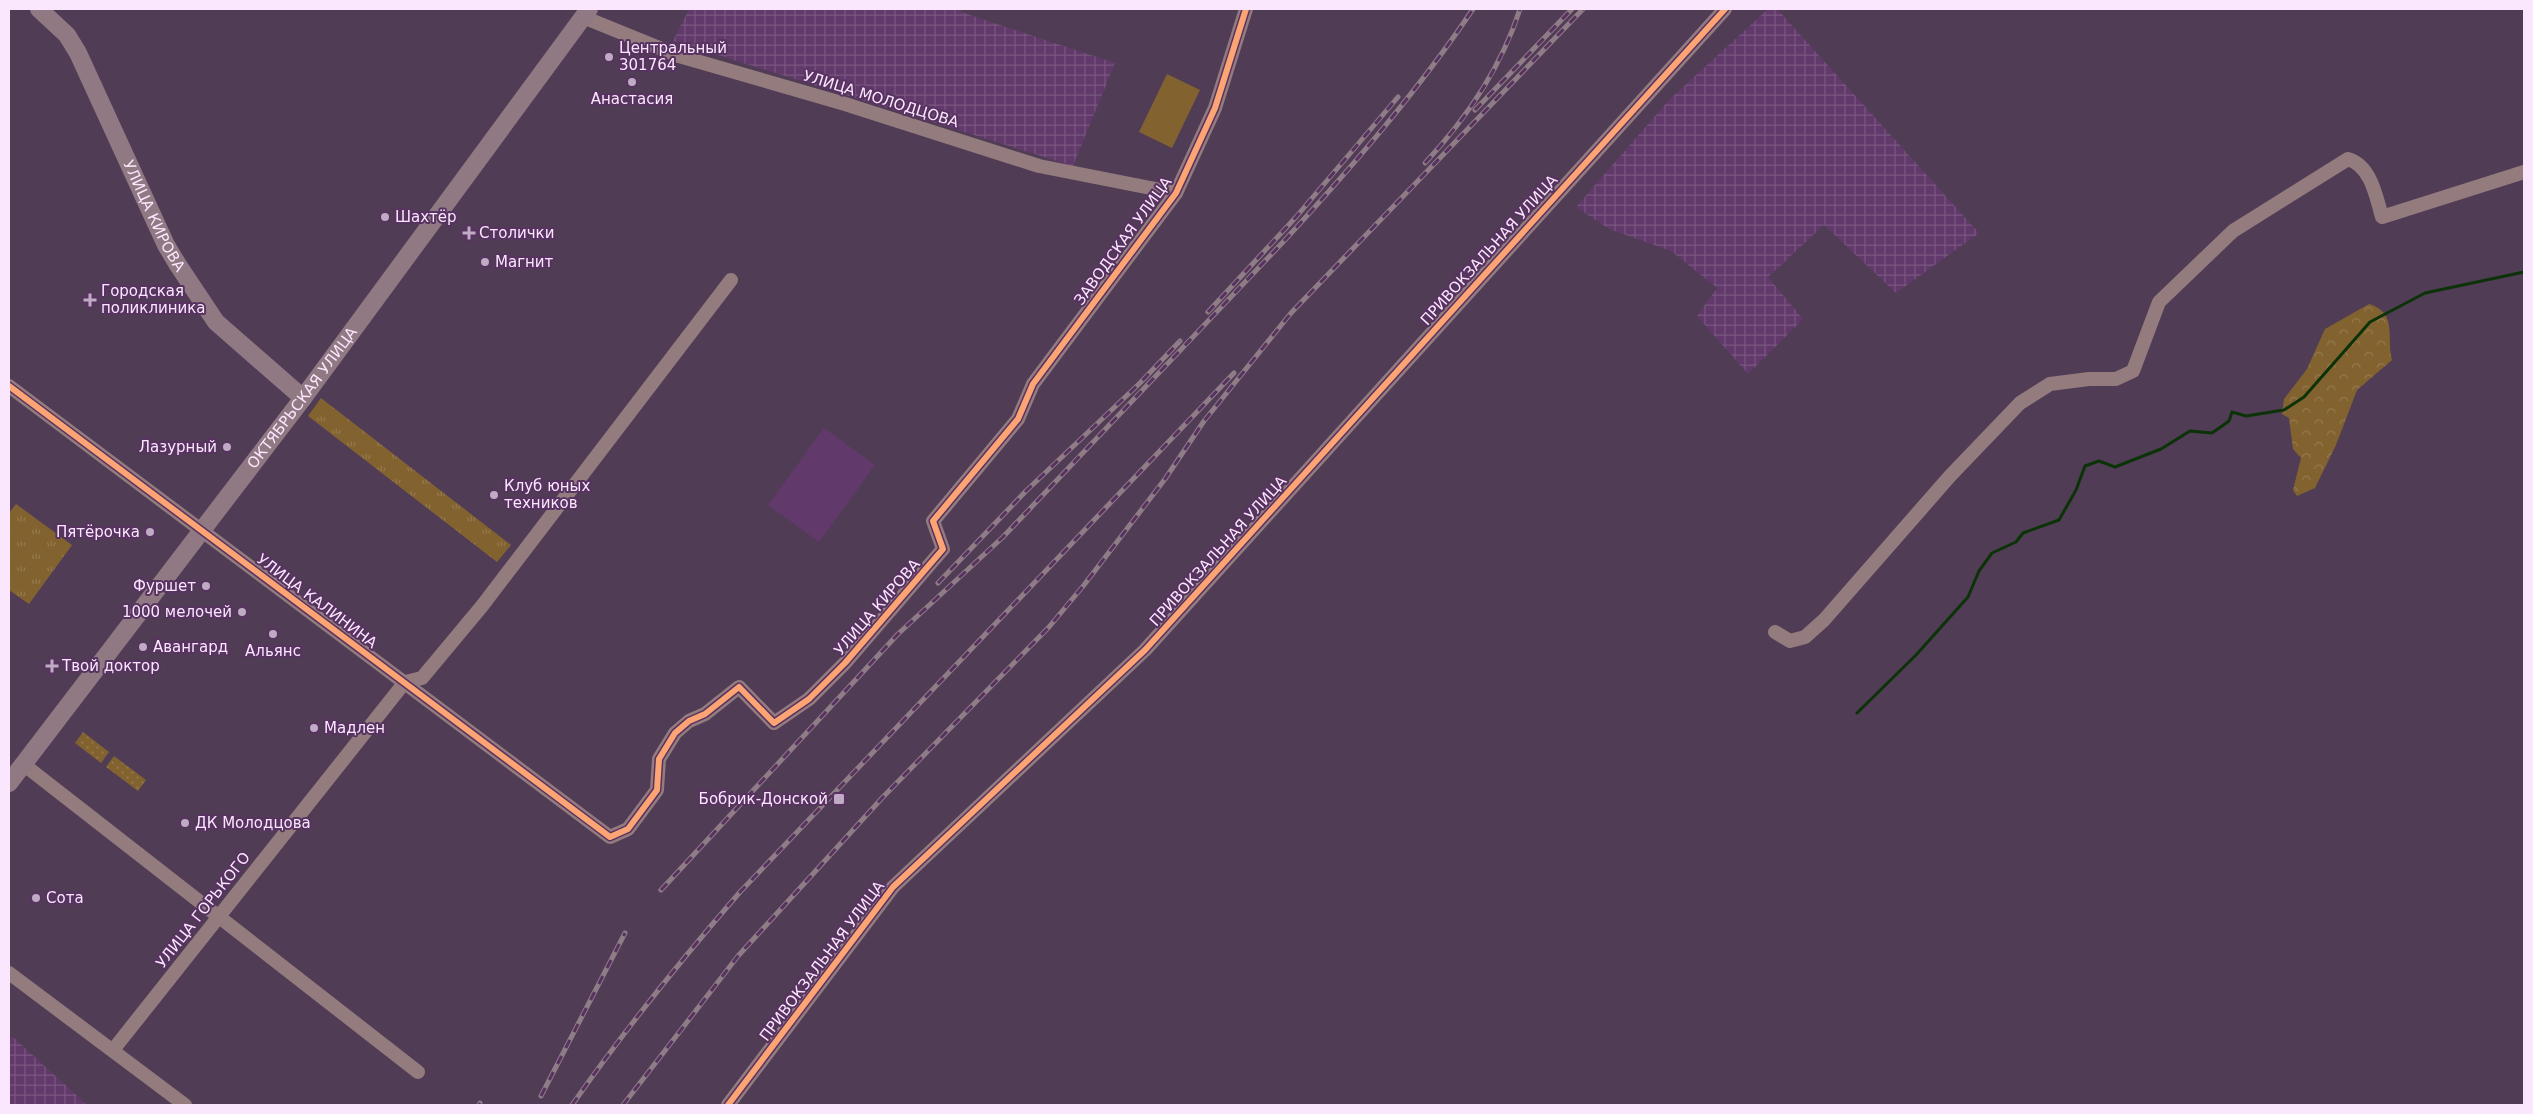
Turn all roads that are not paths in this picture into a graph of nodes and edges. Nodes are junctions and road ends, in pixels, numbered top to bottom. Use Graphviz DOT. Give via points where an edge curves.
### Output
graph roads {
  1 [pos="39,9"];
  2 [pos="1246,9"];
  3 [pos="1724,9"];
  4 [pos="586,13"];
  5 [pos="2524,172"];
  6 [pos="1176,193"];
  7 [pos="731,280"];
  8 [pos="9,386"];
  9 [pos="303,398"];
  10 [pos="1018,419"];
  11 [pos="201,531"];
  12 [pos="1775,632"];
  13 [pos="405,682"];
  14 [pos="23,764"];
  15 [pos="9,783"];
  16 [pos="610,837"];
  17 [pos="218,916"];
  18 [pos="9,973"];
  19 [pos="113,1050"];
  20 [pos="418,1072"];
  21 [pos="184,1105"];
  22 [pos="728,1105"];
  1 -- 9 [label="main road, УЛИЦА КИРОВА" via="67,35 78,54 166,245 216,322"];
  2 -- 6 [label="street, ЗАВОДСКАЯ УЛИЦА" via="1214,108"];
  3 -- 22 [label="street, ПРИВОКЗАЛЬНАЯ УЛИЦА" via="1145,650 893,887"];
  4 -- 6 [label="street, УЛИЦА МОЛОДЦОВА" via="680,56 1039,166"];
  4 -- 9 [label="main road, ОКТЯБРЬСКАЯ УЛИЦА"];
  5 -- 12 [label="street" via="2382,217 2368,175 2348,159 2233,232 2159,302 2133,371 2116,379 2050,384 2020,403 1950,476 1824,620 1805,637 1790,641"];
  6 -- 10 [label="street, ЗАВОДСКАЯ УЛИЦА" via="1033,384"];
  7 -- 13 [label="street" via="482,606 422,678"];
  8 -- 11 [label="street, УЛИЦА КАЛИНИНА"];
  9 -- 11 [label="main road, ОКТЯБРЬСКАЯ УЛИЦА"];
  10 -- 16 [label="street, УЛИЦА КИРОВА" via="933,521 944,549 845,663 809,699 774,723 740,687 705,714 689,721 675,733 659,759 657,790 628,829"];
  11 -- 13 [label="street, УЛИЦА КАЛИНИНА"];
  11 -- 14 [label="main road, ОКТЯБРЬСКАЯ УЛИЦА"];
  13 -- 16 [label="street, УЛИЦА КАЛИНИНА"];
  13 -- 17 [label="street, УЛИЦА ГОРЬКОГО"];
  14 -- 15 [label="main road, ОКТЯБРЬСКАЯ УЛИЦА"];
  14 -- 17 [label="street"];
  17 -- 19 [label="street, УЛИЦА ГОРЬКОГО"];
  17 -- 20 [label="street"];
  18 -- 19 [label="street"];
  19 -- 21 [label="street"];
}
